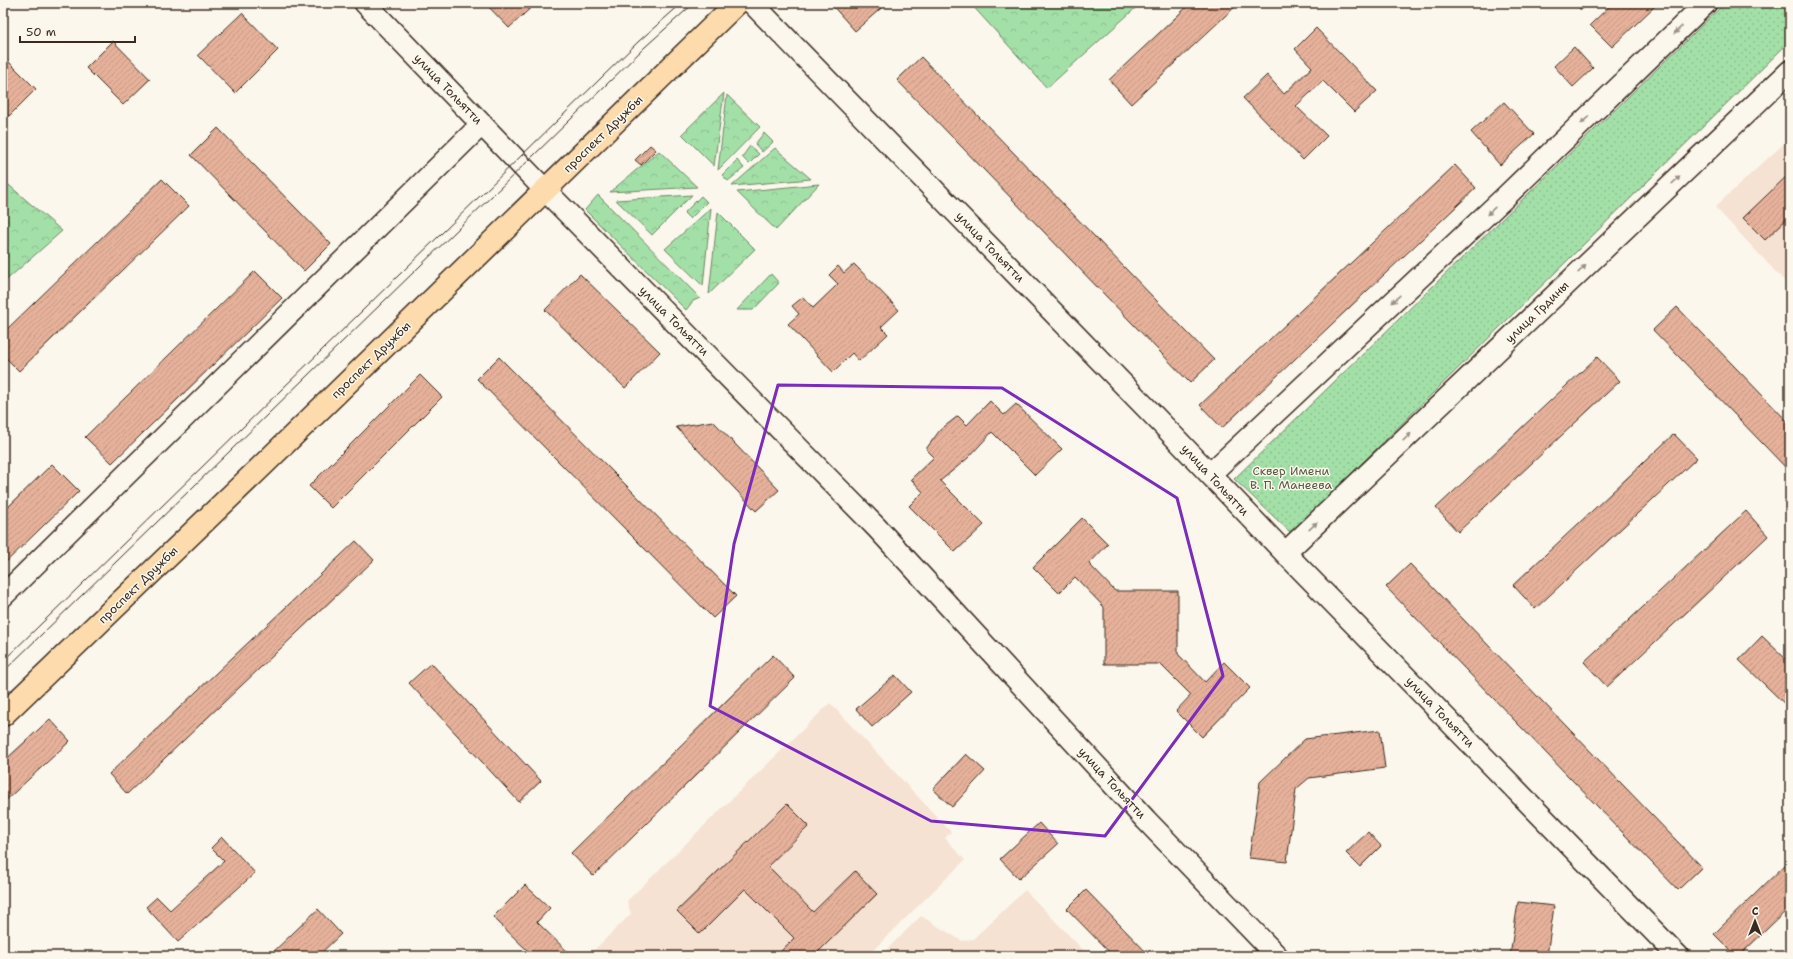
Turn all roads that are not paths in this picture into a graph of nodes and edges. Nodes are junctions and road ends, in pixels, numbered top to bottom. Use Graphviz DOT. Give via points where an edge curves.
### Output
graph roads {
  1 [pos="365,3"];
  2 [pos="737,3"];
  3 [pos="752,3"];
  4 [pos="1706,3"];
  5 [pos="1790,71"];
  6 [pos="482,124"];
  7 [pos="545,190"];
  8 [pos="1210,474"];
  9 [pos="1284,553"];
  10 [pos="3,596"];
  11 [pos="3,715"];
  12 [pos="1277,956"];
  13 [pos="1678,956"];
  1 -- 6 [label="street, улица Тольятти"];
  2 -- 7 [label="main road, проспект Дружбы"];
  3 -- 8 [label="street, улица Тольятти"];
  4 -- 8 [label="street, one-way" via="1508,195"];
  9 -- 5 [label="street, улица Грдины, one-way"];
  6 -- 7 [label="street, улица Тольятти"];
  6 -- 10 [label="street"];
  7 -- 11 [label="main road, проспект Дружбы"];
  7 -- 12 [label="street, улица Тольятти" via="877,528 1146,820"];
  8 -- 9 [label="street, улица Тольятти"];
  9 -- 13 [label="street, улица Тольятти"];
}
